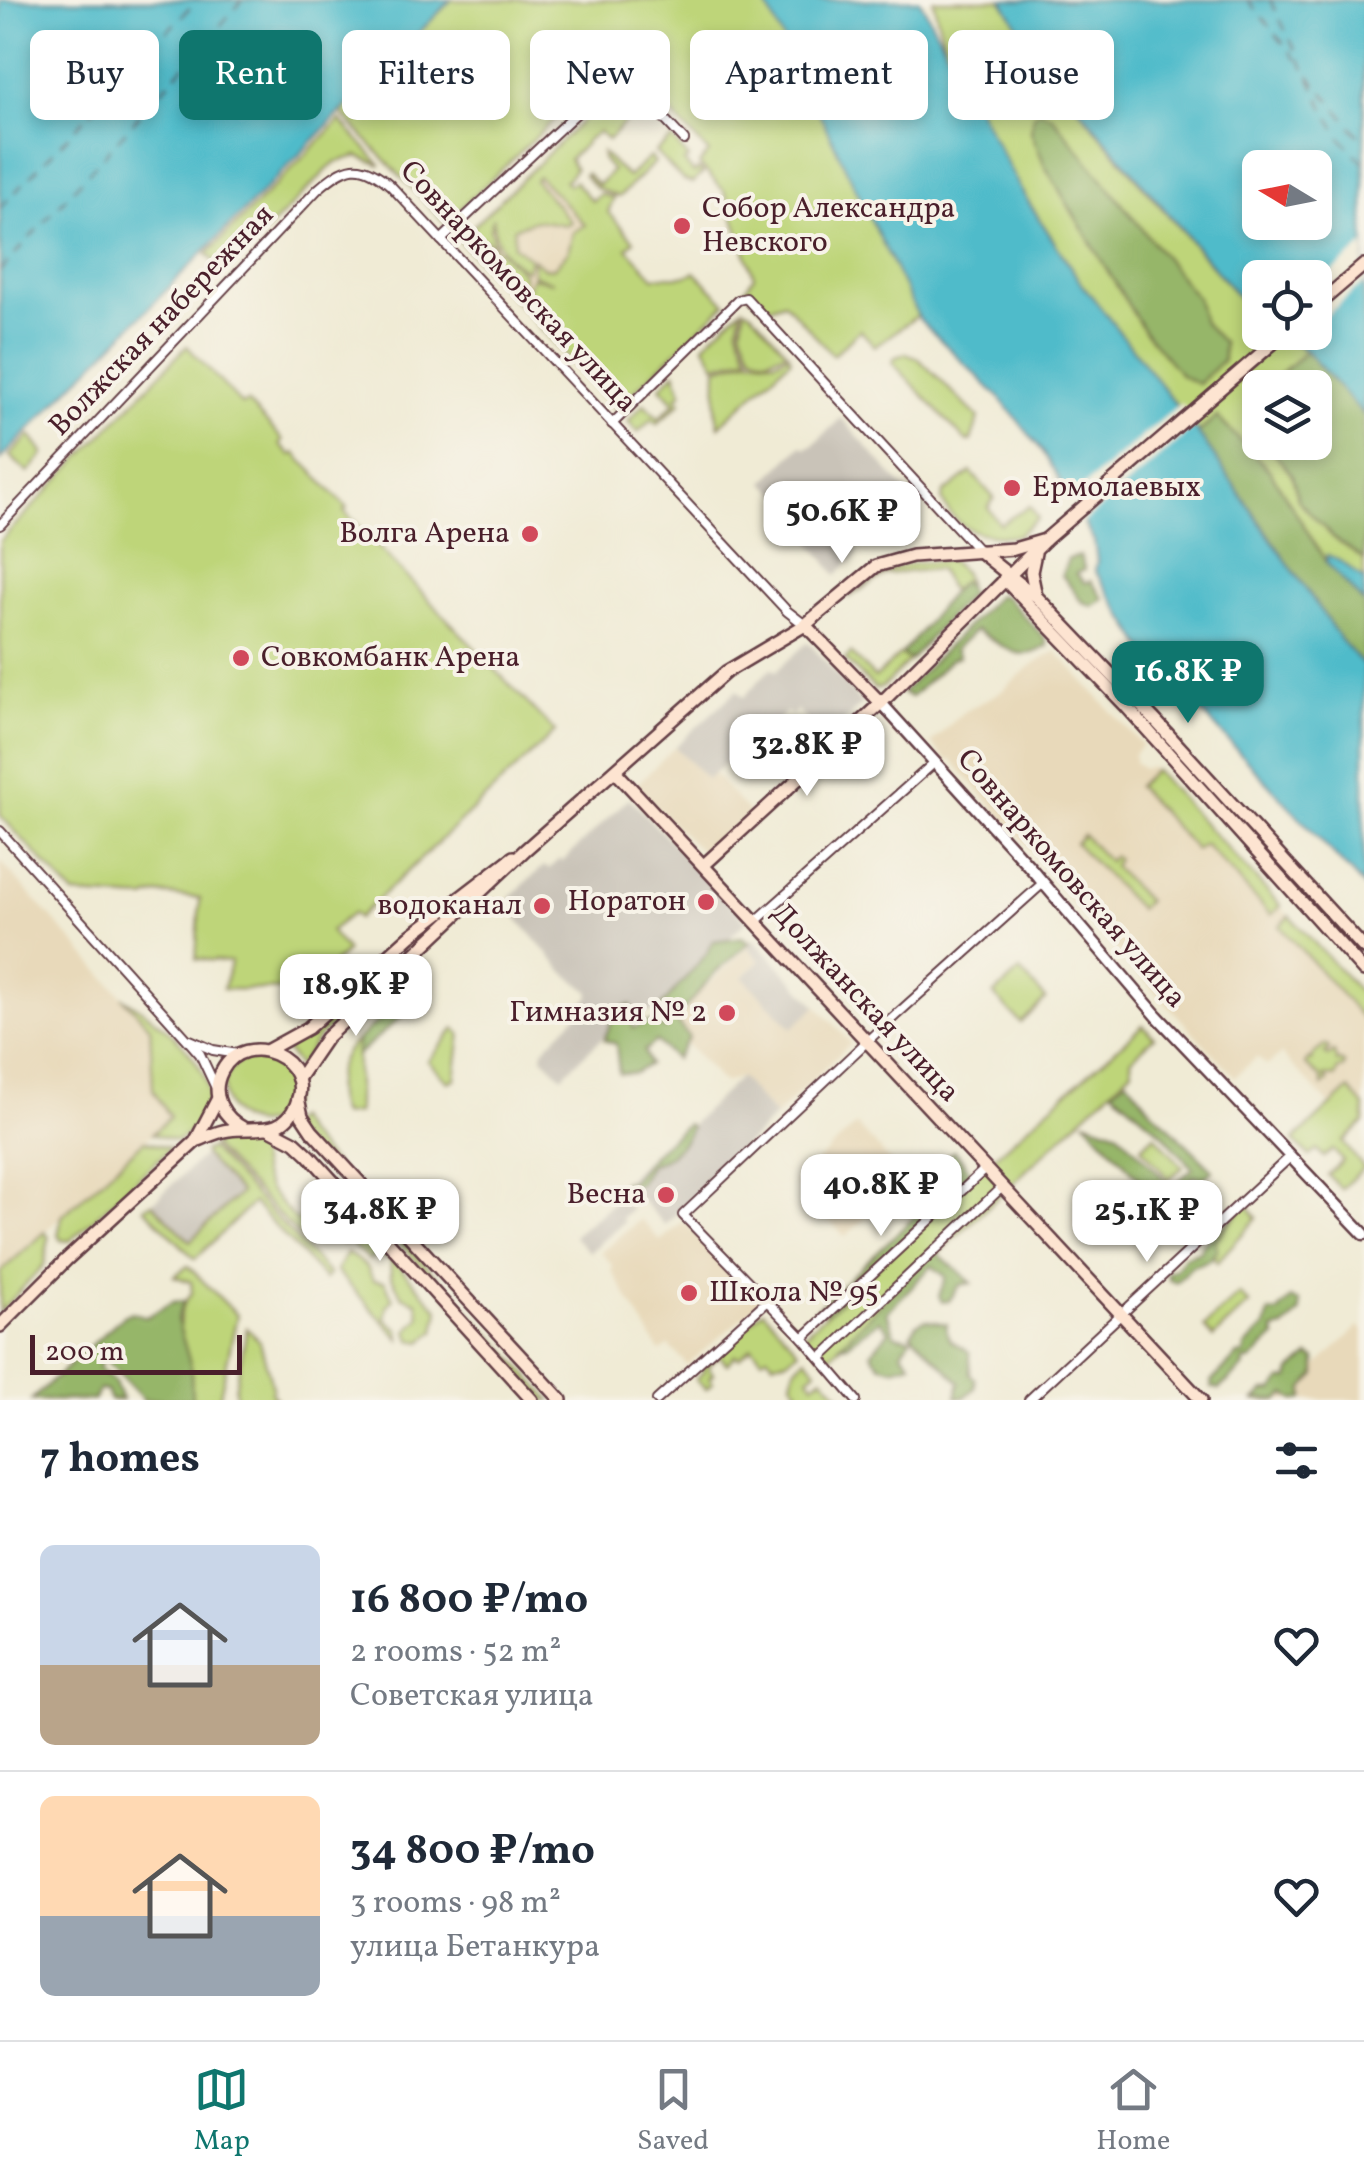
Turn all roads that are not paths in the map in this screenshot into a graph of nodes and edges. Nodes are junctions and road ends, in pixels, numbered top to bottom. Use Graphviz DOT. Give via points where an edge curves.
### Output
graph roads {
  1 [pos="684,140"];
  2 [pos="368,168"];
  3 [pos="440,240"];
  4 [pos="1364,265"];
  5 [pos="1332,293"];
  6 [pos="1265,350"];
  7 [pos="612,424"];
  8 [pos="0,525"];
  9 [pos="956,528"];
  10 [pos="1046,540"];
  11 [pos="979,551"];
  12 [pos="1036,551"];
  13 [pos="955,552"];
  14 [pos="1007,577"];
  15 [pos="1036,596"];
  16 [pos="805,625"];
  17 [pos="882,703"];
  18 [pos="936,761"];
  19 [pos="615,770"];
  20 [pos="0,830"];
  21 [pos="525,850"];
  22 [pos="704,865"];
  23 [pos="1042,884"];
  24 [pos="756,922"];
  25 [pos="1364,948"];
  26 [pos="385,959"];
  27 [pos="1364,971"];
  28 [pos="367,1001"];
  29 [pos="186,1038"];
  30 [pos="866,1042"];
  31 [pos="268,1050"];
  32 [pos="238,1054"];
  33 [pos="298,1079"];
  34 [pos="218,1095"];
  35 [pos="298,1098"];
  36 [pos="245,1129"];
  37 [pos="270,1129"];
  38 [pos="196,1142"];
  39 [pos="1291,1156"];
  40 [pos="986,1169"];
  41 [pos="1002,1187"];
  42 [pos="1364,1234"];
  43 [pos="767,1300"];
  44 [pos="1122,1314"];
  45 [pos="0,1326"];
  46 [pos="803,1338"];
  47 [pos="821,1358"];
  48 [pos="532,1400"];
  49 [pos="561,1400"];
  50 [pos="657,1400"];
  51 [pos="856,1400"];
  52 [pos="1030,1400"];
  53 [pos="1201,1400"];
  1 -- 3 [label="street" via="630,82 615,77"];
  2 -- 3 [label="street, Совнаркомовская улица"];
  2 -- 8 [label="street, Волжская набережная" via="347,168 318,189"];
  3 -- 7 [label="street, Совнаркомовская улица"];
  4 -- 5 [label="main road"];
  6 -- 10 [label="main road"];
  7 -- 9 [label="street" via="746,298"];
  7 -- 16 [label="street, Совнаркомовская улица"];
  9 -- 11 [label="street"];
  9 -- 13 [label="street"];
  10 -- 11 [label="main road"];
  10 -- 12 [label="main road"];
  11 -- 13 [label="main road"];
  11 -- 14 [label="main road"];
  12 -- 14 [label="main road"];
  12 -- 15 [label="main road"];
  13 -- 16 [label="main road" via="876,566"];
  14 -- 15 [label="main road"];
  14 -- 17 [label="main road"];
  14 -- 27 [label="main road"];
  15 -- 25 [label="main road"];
  16 -- 17 [label="main road, Совнаркомовская улица"];
  16 -- 19 [label="main road" via="726,672"];
  17 -- 18 [label="street, Совнаркомовская улица"];
  17 -- 22 [label="main road"];
  18 -- 23 [label="street, Совнаркомовская улица"];
  18 -- 24 [label="street"];
  19 -- 21 [label="main road"];
  19 -- 22 [label="main road, Должанская улица"];
  20 -- 29 [label="street"];
  21 -- 26 [label="main road"];
  21 -- 28 [label="main road"];
  22 -- 24 [label="main road, Должанская улица"];
  23 -- 30 [label="street"];
  23 -- 39 [label="street, Совнаркомовская улица"];
  24 -- 30 [label="main road, Должанская улица"];
  26 -- 28 [label="main road" via="386,972"];
  26 -- 31 [label="main road" via="308,1028"];
  28 -- 33 [label="main road" via="316,1048"];
  29 -- 32 [label="street"];
  29 -- 34 [label="street"];
  30 -- 40 [label="main road, Должанская улица"];
  30 -- 43 [label="street" via="684,1215"];
  31 -- 32 [label="main road"];
  31 -- 33 [label="main road" via="286,1060"];
  32 -- 34 [label="main road" via="222,1070"];
  33 -- 35 [label="main road"];
  34 -- 36 [label="main road" via="233,1122"];
  34 -- 38 [label="main road"];
  35 -- 37 [label="main road" via="288,1118"];
  35 -- 49 [label="main road" via="312,1131"];
  36 -- 37 [label="main road"];
  36 -- 38 [label="main road"];
  37 -- 48 [label="main road" via="309,1155"];
  38 -- 45 [label="main road"];
  39 -- 42 [label="street, Совнаркомовская улица"];
  39 -- 44 [label="street"];
  40 -- 41 [label="main road, Должанская улица"];
  40 -- 46 [label="street"];
  41 -- 44 [label="main road, Должанская улица"];
  41 -- 47 [label="street"];
  43 -- 46 [label="street"];
  43 -- 50 [label="street"];
  44 -- 52 [label="street"];
  44 -- 53 [label="main road, Должанская улица"];
  46 -- 47 [label="street"];
  47 -- 51 [label="street"];
}
